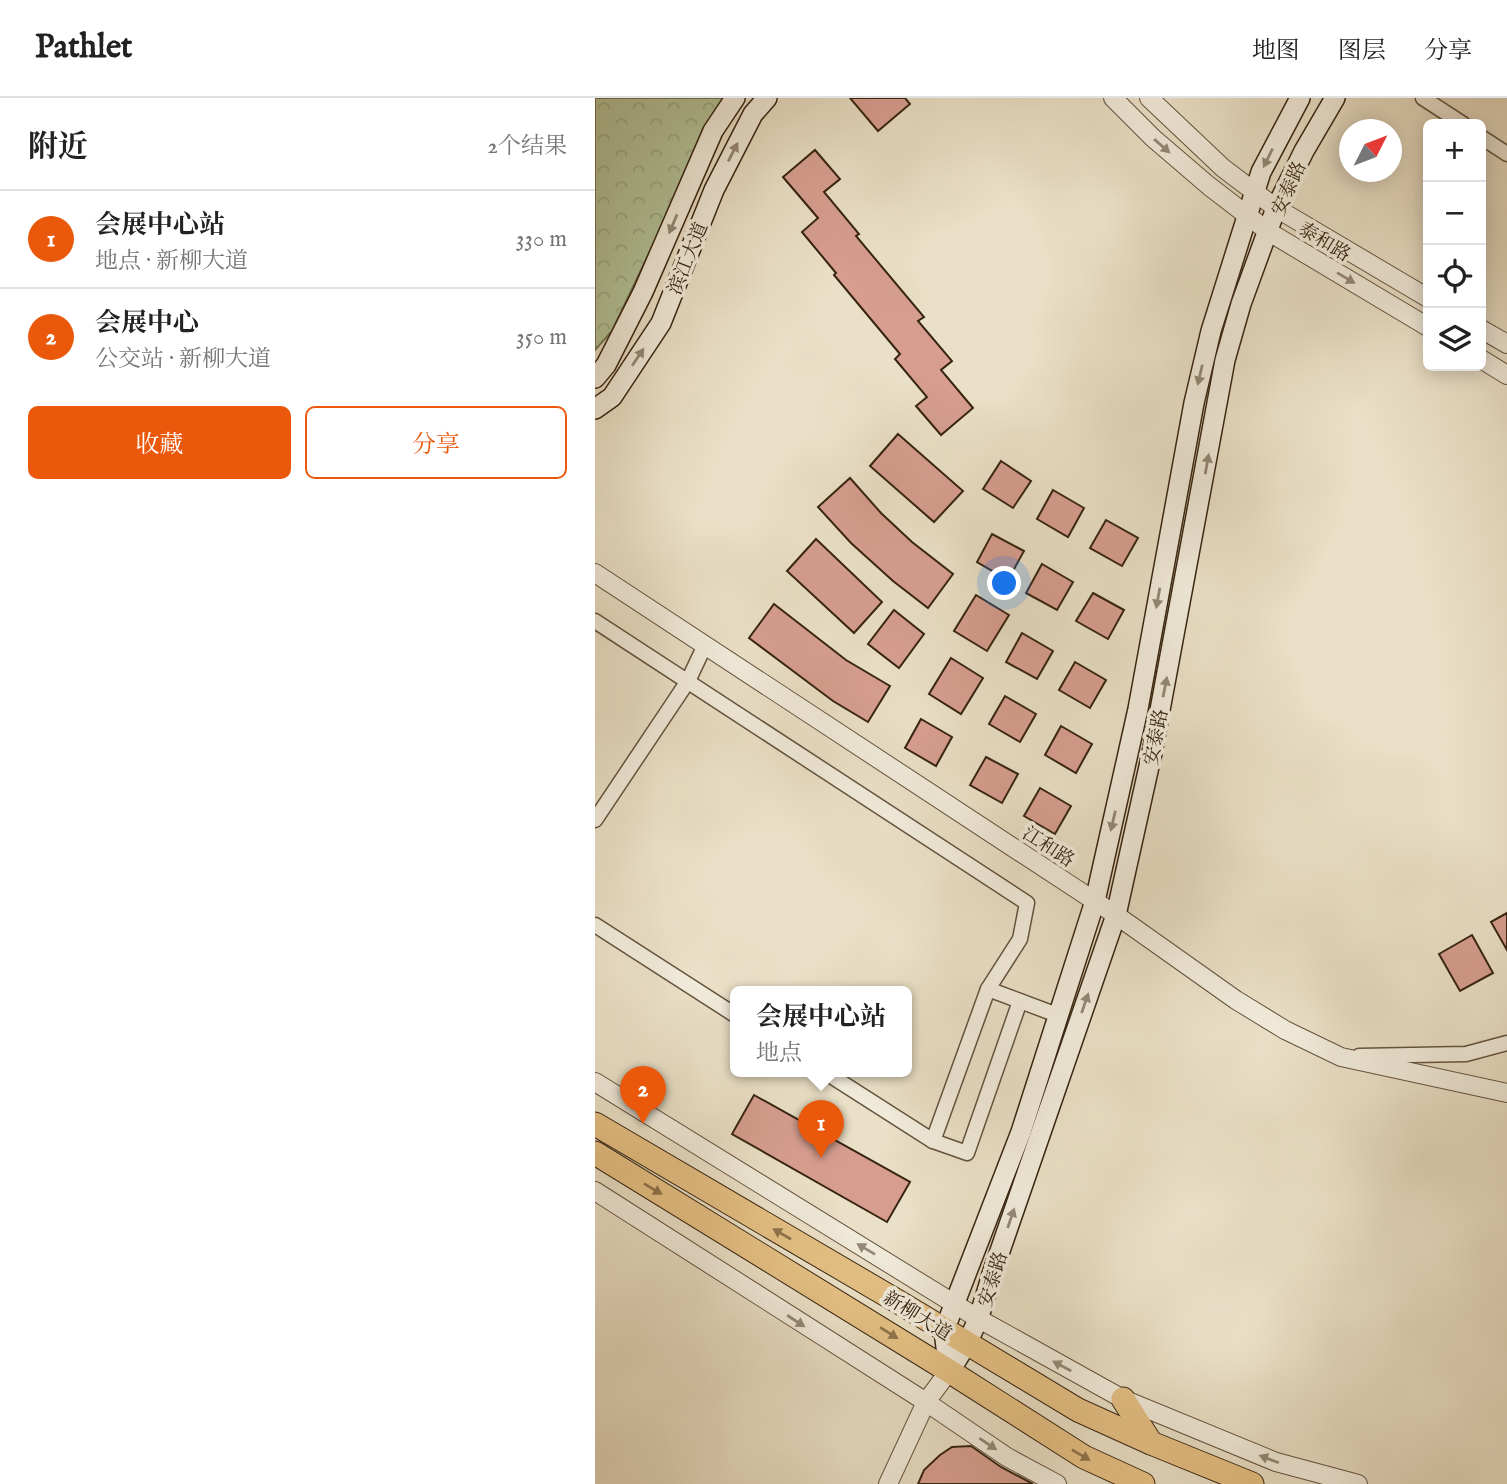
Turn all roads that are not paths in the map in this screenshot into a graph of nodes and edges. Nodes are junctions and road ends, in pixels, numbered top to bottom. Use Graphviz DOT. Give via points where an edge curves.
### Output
graph roads {
  1 [pos="736,98"];
  2 [pos="767,98"];
  3 [pos="1113,98"];
  4 [pos="1149,98"];
  5 [pos="1300,98"];
  6 [pos="1335,98"];
  7 [pos="1423,98"];
  8 [pos="1454,119"];
  9 [pos="1486,139"];
  10 [pos="1507,154"];
  11 [pos="1254,192"];
  12 [pos="1276,208"];
  13 [pos="1247,214"];
  14 [pos="1269,232"];
  15 [pos="1423,295"];
  16 [pos="1423,324"];
  17 [pos="1486,332"];
  18 [pos="1507,344"];
  19 [pos="1486,362"];
  20 [pos="1507,375"];
  21 [pos="595,378"];
  22 [pos="595,409"];
  23 [pos="595,573"];
  24 [pos="595,621"];
  25 [pos="705,645"];
  26 [pos="688,681"];
  27 [pos="595,820"];
  28 [pos="1095,901"];
  29 [pos="1116,915"];
  30 [pos="595,925"];
  31 [pos="988,989"];
  32 [pos="1020,1001"];
  33 [pos="730,1012"];
  34 [pos="1060,1016"];
  35 [pos="1507,1043"];
  36 [pos="1341,1057"];
  37 [pos="833,1077"];
  38 [pos="595,1082"];
  39 [pos="1507,1093"];
  40 [pos="595,1124"];
  41 [pos="933,1141"];
  42 [pos="595,1153"];
  43 [pos="595,1191"];
  44 [pos="956,1304"];
  45 [pos="979,1319"];
  46 [pos="944,1331"];
  47 [pos="968,1345"];
  48 [pos="949,1371"];
  49 [pos="1123,1399"];
  50 [pos="926,1402"];
  51 [pos="1151,1444"];
  52 [pos="888,1484"];
  53 [pos="1057,1484"];
  54 [pos="1143,1484"];
  55 [pos="1252,1484"];
  56 [pos="1358,1484"];
  1 -- 21 [label="main road, 滨江大道, one-way" via="713,131 643,292"];
  22 -- 2 [label="main road, 滨江大道, one-way" via="612,397 661,323 714,190 753,114"];
  3 -- 13 [label="street, 泰和路, one-way" via="1153,138"];
  4 -- 11 [label="street, 泰和路"];
  5 -- 11 [label="main road, 安泰路, one-way"];
  6 -- 12 [label="main road, 安泰路"];
  7 -- 8 [label="street"];
  9 -- 10 [label="street"];
  11 -- 12 [label="street, 泰和路"];
  11 -- 13 [label="main road, 安泰路"];
  12 -- 14 [label="main road, 安泰路"];
  12 -- 15 [label="street, 泰和路"];
  13 -- 14 [label="street, 泰和路"];
  13 -- 28 [label="main road, 安泰路, one-way" via="1194,402 1138,709"];
  14 -- 16 [label="street, 泰和路, one-way"];
  29 -- 14 [label="main road, 安泰路, one-way" via="1152,753 1225,360"];
  17 -- 18 [label="street"];
  19 -- 20 [label="street"];
  23 -- 25 [label="street, 江和路"];
  24 -- 26 [label="street"];
  25 -- 26 [label="street"];
  25 -- 28 [label="street, 江和路"];
  26 -- 27 [label="street"];
  26 -- 31 [label="street" via="1027,903 1020,939"];
  28 -- 29 [label="street, 江和路"];
  28 -- 34 [label="main road, 安泰路"];
  29 -- 36 [label="street, 江和路" via="1236,1000"];
  45 -- 29 [label="main road, 安泰路, one-way"];
  30 -- 33 [label="street"];
  31 -- 32 [label="street"];
  31 -- 41 [label="street"];
  32 -- 34 [label="street"];
  32 -- 41 [label="street" via="967,1153"];
  34 -- 44 [label="main road, 安泰路"];
  35 -- 36 [label="street" via="1466,1054"];
  36 -- 39 [label="street, 江和路"];
  37 -- 41 [label="street"];
  44 -- 38 [label="street, one-way"];
  46 -- 40 [label="highway, 新柳大道, one-way"];
  42 -- 48 [label="highway, 新柳大道, one-way"];
  43 -- 50 [label="street, one-way"];
  44 -- 45 [label="street"];
  44 -- 46 [label="main road, 安泰路"];
  45 -- 47 [label="main road, 安泰路"];
  49 -- 45 [label="street, one-way"];
  46 -- 47 [label="highway, 新柳大道"];
  46 -- 48 [label="main road"];
  47 -- 48 [label="main road, 安泰路"];
  47 -- 51 [label="highway, 新柳大道" via="1077,1410"];
  48 -- 50 [label="street, 安泰路"];
  48 -- 54 [label="highway, 新柳大道, one-way" via="1084,1457"];
  49 -- 51 [label="highway"];
  56 -- 49 [label="street, one-way" via="1276,1462"];
  50 -- 52 [label="street, 安泰路"];
  50 -- 53 [label="street, one-way" via="1007,1457"];
  51 -- 55 [label="highway, 新柳大道"];
}
